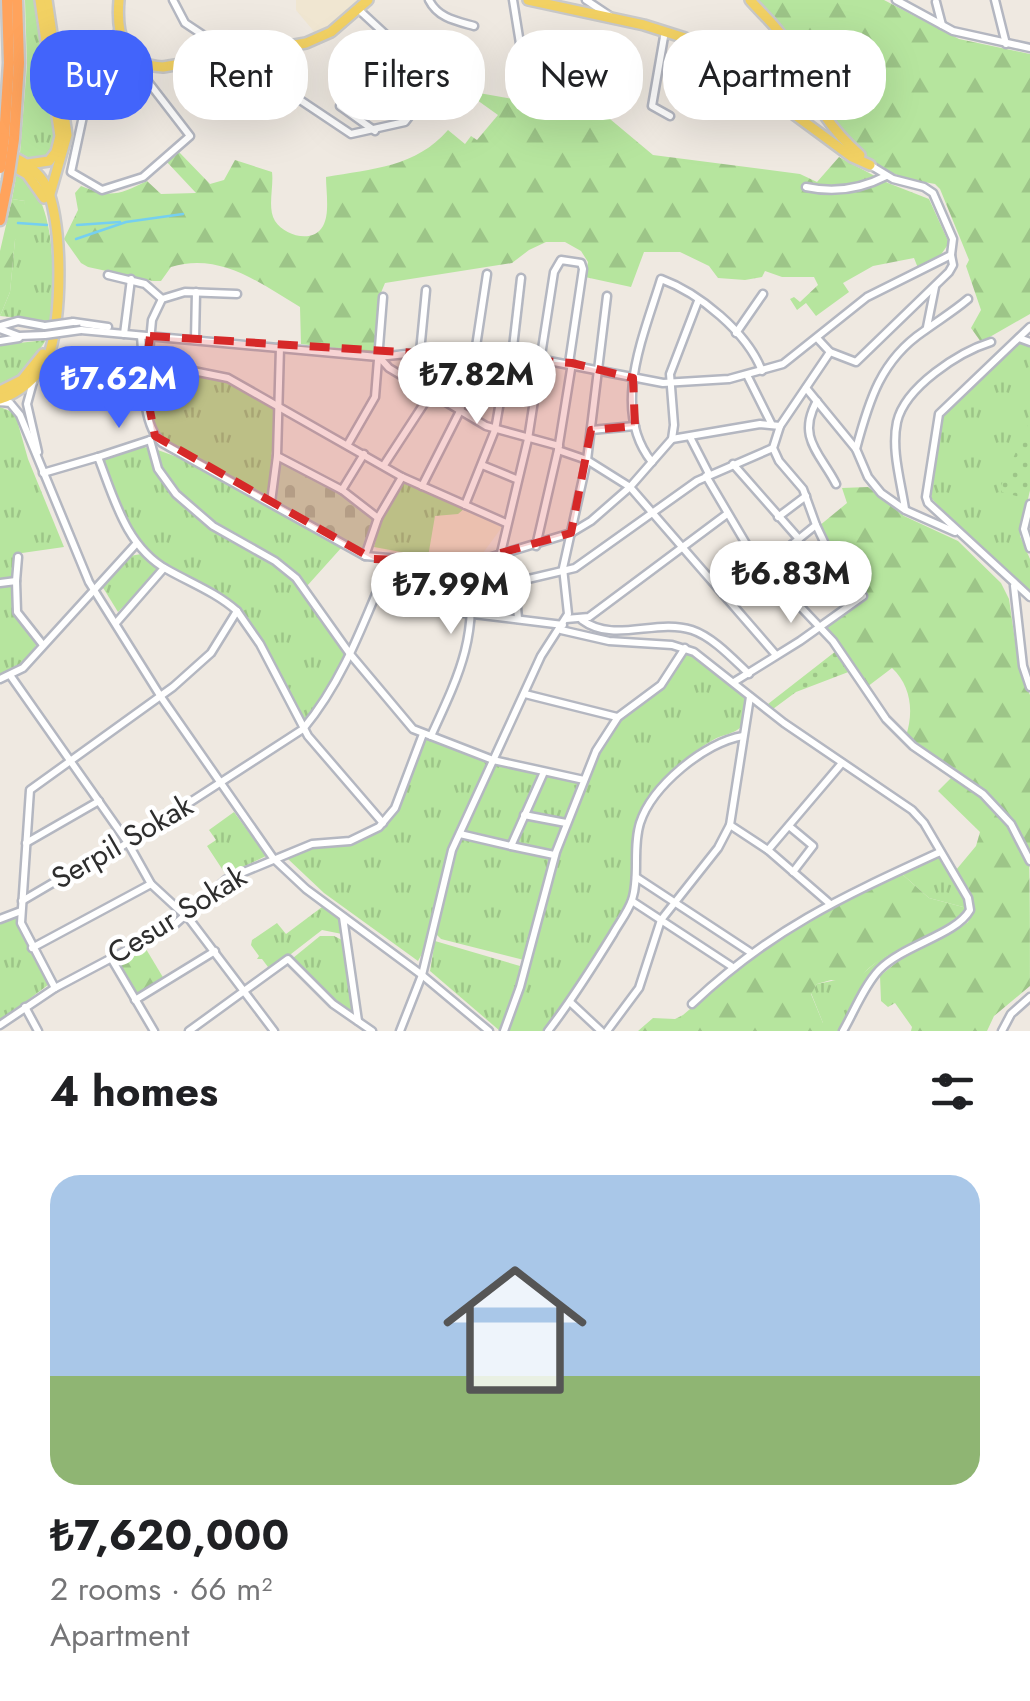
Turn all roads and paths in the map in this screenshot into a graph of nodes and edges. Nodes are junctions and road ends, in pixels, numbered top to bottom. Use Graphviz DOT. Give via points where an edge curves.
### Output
graph roads {
  1 [pos="7,0"];
  2 [pos="17,0"];
  3 [pos="43,0"];
  4 [pos="119,0"];
  5 [pos="173,0"];
  6 [pos="368,0"];
  7 [pos="429,0"];
  8 [pos="514,0"];
  9 [pos="528,0"];
  10 [pos="586,0"];
  11 [pos="750,0"];
  12 [pos="897,0"];
  13 [pos="995,0"];
  14 [pos="936,2"];
  15 [pos="358,10"];
  16 [pos="614,20"];
  17 [pos="474,26"];
  18 [pos="942,26"];
  19 [pos="118,30"];
  20 [pos="195,30"];
  21 [pos="380,30"];
  22 [pos="517,30"];
  23 [pos="666,30"];
  24 [pos="308,41"];
  25 [pos="1006,44"];
  26 [pos="663,46"];
  27 [pos="1030,48"];
  28 [pos="153,89"];
  29 [pos="308,106"];
  30 [pos="663,112"];
  31 [pos="82,120"];
  32 [pos="360,120"];
  33 [pos="406,120"];
  34 [pos="803,120"];
  35 [pos="375,131"];
  36 [pos="9,139"];
  37 [pos="0,153"];
  38 [pos="25,164"];
  39 [pos="0,165"];
  40 [pos="870,165"];
  41 [pos="887,176"];
  42 [pos="806,188"];
  43 [pos="50,196"];
  44 [pos="0,220"];
  45 [pos="54,224"];
  46 [pos="951,255"];
  47 [pos="486,274"];
  48 [pos="108,275"];
  49 [pos="521,278"];
  50 [pos="132,279"];
  51 [pos="935,286"];
  52 [pos="426,290"];
  53 [pos="196,292"];
  54 [pos="237,294"];
  55 [pos="763,294"];
  56 [pos="607,296"];
  57 [pos="382,297"];
  58 [pos="162,299"];
  59 [pos="968,299"];
  60 [pos="698,301"];
  61 [pos="0,318"];
  62 [pos="33,324"];
  63 [pos="57,325"];
  64 [pos="1030,327"];
  65 [pos="0,328"];
  66 [pos="926,328"];
  67 [pos="45,330"];
  68 [pos="736,333"];
  69 [pos="124,334"];
  70 [pos="35,336"];
  71 [pos="146,336"];
  72 [pos="817,338"];
  73 [pos="1019,338"];
  74 [pos="195,340"];
  75 [pos="0,341"];
  76 [pos="991,342"];
  77 [pos="1030,342"];
  78 [pos="280,348"];
  79 [pos="420,352"];
  80 [pos="830,352"];
  81 [pos="475,354"];
  82 [pos="510,356"];
  83 [pos="378,357"];
  84 [pos="146,358"];
  85 [pos="539,358"];
  86 [pos="571,363"];
  87 [pos="597,369"];
  88 [pos="762,371"];
  89 [pos="39,372"];
  90 [pos="746,375"];
  91 [pos="632,378"];
  92 [pos="670,384"];
  93 [pos="806,388"];
  94 [pos="0,391"];
  95 [pos="431,393"];
  96 [pos="0,400"];
  97 [pos="817,401"];
  98 [pos="278,404"];
  99 [pos="460,411"];
  100 [pos="776,424"];
  101 [pos="635,426"];
  102 [pos="496,430"];
  103 [pos="591,430"];
  104 [pos="690,437"];
  105 [pos="152,438"];
  106 [pos="528,439"];
  107 [pos="672,439"];
  108 [pos="348,444"];
  109 [pos="559,448"];
  110 [pos="773,448"];
  111 [pos="856,448"];
  112 [pos="364,454"];
  113 [pos="98,456"];
  114 [pos="277,456"];
  115 [pos="587,460"];
  116 [pos="652,462"];
  117 [pos="733,464"];
  118 [pos="482,465"];
  119 [pos="384,466"];
  120 [pos="43,473"];
  121 [pos="708,475"];
  122 [pos="402,476"];
  123 [pos="516,479"];
  124 [pos="836,484"];
  125 [pos="422,486"];
  126 [pos="630,486"];
  127 [pos="342,490"];
  128 [pos="806,496"];
  129 [pos="271,502"];
  130 [pos="1030,504"];
  131 [pos="465,505"];
  132 [pos="906,510"];
  133 [pos="652,511"];
  134 [pos="728,514"];
  135 [pos="778,517"];
  136 [pos="378,518"];
  137 [pos="506,523"];
  138 [pos="816,525"];
  139 [pos="572,533"];
  140 [pos="957,533"];
  141 [pos="799,540"];
  142 [pos="136,544"];
  143 [pos="536,546"];
  144 [pos="682,546"];
  145 [pos="1030,548"];
  146 [pos="365,556"];
  147 [pos="500,556"];
  148 [pos="18,557"];
  149 [pos="390,560"];
  150 [pos="469,562"];
  151 [pos="164,568"];
  152 [pos="763,568"];
  153 [pos="562,572"];
  154 [pos="16,581"];
  155 [pos="515,582"];
  156 [pos="0,583"];
  157 [pos="1014,584"];
  158 [pos="95,591"];
  159 [pos="473,592"];
  160 [pos="1030,598"];
  161 [pos="237,611"];
  162 [pos="473,615"];
  163 [pos="518,620"];
  164 [pos="582,620"];
  165 [pos="116,623"];
  166 [pos="564,625"];
  167 [pos="820,625"];
  168 [pos="43,644"];
  169 [pos="684,648"];
  170 [pos="350,654"];
  171 [pos="776,656"];
  172 [pos="749,674"];
  173 [pos="10,675"];
  174 [pos="0,679"];
  175 [pos="734,682"];
  176 [pos="1030,687"];
  177 [pos="525,694"];
  178 [pos="161,696"];
  179 [pos="750,697"];
  180 [pos="618,717"];
  181 [pos="303,729"];
  182 [pos="427,735"];
  183 [pos="743,736"];
  184 [pos="493,760"];
  185 [pos="72,763"];
  186 [pos="842,763"];
  187 [pos="544,772"];
  188 [pos="584,780"];
  189 [pos="221,783"];
  190 [pos="98,801"];
  191 [pos="524,815"];
  192 [pos="383,823"];
  193 [pos="566,823"];
  194 [pos="730,826"];
  195 [pos="788,826"];
  196 [pos="460,834"];
  197 [pos="128,842"];
  198 [pos="26,843"];
  199 [pos="511,846"];
  200 [pos="768,850"];
  201 [pos="940,852"];
  202 [pos="554,855"];
  203 [pos="273,858"];
  204 [pos="1030,861"];
  205 [pos="793,872"];
  206 [pos="635,876"];
  207 [pos="151,884"];
  208 [pos="22,901"];
  209 [pos="632,902"];
  210 [pos="674,902"];
  211 [pos="829,902"];
  212 [pos="21,911"];
  213 [pos="184,914"];
  214 [pos="343,915"];
  215 [pos="0,919"];
  216 [pos="660,920"];
  217 [pos="32,948"];
  218 [pos="215,951"];
  219 [pos="750,952"];
  220 [pos="110,958"];
  221 [pos="732,966"];
  222 [pos="422,975"];
  223 [pos="54,988"];
  224 [pos="244,992"];
  225 [pos="1030,997"];
  226 [pos="136,1000"];
  227 [pos="570,1002"];
  228 [pos="692,1004"];
  229 [pos="25,1007"];
  230 [pos="358,1021"];
  231 [pos="0,1025"];
  232 [pos="38,1031"];
  233 [pos="154,1031"];
  234 [pos="189,1031"];
  235 [pos="274,1031"];
  236 [pos="372,1031"];
  237 [pos="400,1031"];
  238 [pos="489,1031"];
  239 [pos="504,1031"];
  240 [pos="548,1031"];
  241 [pos="604,1031"];
  242 [pos="843,1031"];
  243 [pos="1002,1031"];
  1 -- 36 [label="highway"];
  2 -- 36 [label="highway" via="18,77"];
  3 -- 38 [label="main road" via="60,136 49,161"];
  3 -- 43 [label="main road" via="67,126"];
  4 -- 19 [label="main road"];
  5 -- 20 [label="street" via="182,21"];
  6 -- 15 [label="main road"];
  7 -- 17 [label="street" via="446,18"];
  8 -- 22 [label="street"];
  9 -- 16 [label="main road"];
  10 -- 16 [label="street"];
  11 -- 40 [label="main road" via="786,42 831,129"];
  12 -- 18 [label="street"];
  13 -- 25 [label="street"];
  14 -- 18 [label="street"];
  15 -- 21 [label="street"];
  15 -- 24 [label="main road"];
  16 -- 23 [label="main road"];
  18 -- 25 [label="street"];
  25 -- 27 [label="street"];
  26 -- 30 [label="street" via="652,106"];
  28 -- 31 [label="street" via="190,136 137,181 97,188 71,172"];
  29 -- 35 [label="street" via="348,133"];
  32 -- 35 [label="street"];
  33 -- 35 [label="street"];
  34 -- 40 [label="main road"];
  36 -- 39 [label="highway, bridge"];
  36 -- 44 [label="highway, bridge"];
  37 -- 38 [label="main road"];
  38 -- 43 [label="main road"];
  39 -- 45 [label="main road" via="18,167 37,183"];
  40 -- 41 [label="street"];
  41 -- 42 [label="street" via="841,189"];
  41 -- 46 [label="street" via="933,194 953,239"];
  43 -- 45 [label="main road"];
  45 -- 63 [label="main road"];
  46 -- 51 [label="street" via="952,268"];
  46 -- 72 [label="street" via="878,290"];
  47 -- 81 [label="street"];
  48 -- 50 [label="street"];
  49 -- 82 [label="street"];
  50 -- 58 [label="street"];
  50 -- 69 [label="street"];
  51 -- 66 [label="street"];
  51 -- 80 [label="street" via="856,362"];
  52 -- 79 [label="street"];
  53 -- 54 [label="street"];
  53 -- 58 [label="street"];
  53 -- 74 [label="street"];
  55 -- 68 [label="street"];
  56 -- 87 [label="street"];
  57 -- 83 [label="street"];
  58 -- 71 [label="street"];
  59 -- 66 [label="street"];
  60 -- 68 [label="street"];
  60 -- 91 [label="street" via="661,279"];
  60 -- 92 [label="street"];
  61 -- 62 [label="street"];
  62 -- 65 [label="street"];
  62 -- 67 [label="street"];
  63 -- 89 [label="main road"];
  63 -- 94 [label="main road" via="40,360"];
  64 -- 73 [label="street"];
  65 -- 70 [label="street"];
  66 -- 111 [label="street" via="882,371"];
  67 -- 69 [label="street, bridge"];
  67 -- 69 [label="street, bridge" via="73,322"];
  67 -- 70 [label="street"];
  68 -- 88 [label="street"];
  69 -- 71 [label="street"];
  69 -- 84 [label="street"];
  70 -- 75 [label="street"];
  71 -- 74 [label="street"];
  71 -- 84 [label="street"];
  72 -- 80 [label="street"];
  72 -- 88 [label="street"];
  73 -- 77 [label="street"];
  73 -- 140 [label="street" via="937,418 927,501"];
  74 -- 78 [label="street"];
  76 -- 132 [label="street" via="946,364 902,410 896,443"];
  78 -- 83 [label="street"];
  78 -- 98 [label="street"];
  79 -- 81 [label="street"];
  79 -- 83 [label="street"];
  80 -- 93 [label="street"];
  81 -- 82 [label="street"];
  81 -- 99 [label="street"];
  82 -- 85 [label="street"];
  82 -- 102 [label="street"];
  83 -- 95 [label="street"];
  83 -- 108 [label="street" via="374,401"];
  84 -- 98 [label="street" via="228,378"];
  84 -- 105 [label="street"];
  85 -- 86 [label="street"];
  85 -- 86 [label="street" via="556,265 565,260 583,269"];
  85 -- 106 [label="street"];
  86 -- 87 [label="street"];
  86 -- 109 [label="street"];
  87 -- 91 [label="street"];
  87 -- 103 [label="street"];
  88 -- 90 [label="street"];
  89 -- 96 [label="main road"];
  89 -- 120 [label="street" via="27,404"];
  90 -- 92 [label="street"];
  90 -- 100 [label="street"];
  91 -- 92 [label="street"];
  91 -- 101 [label="street"];
  92 -- 107 [label="street"];
  93 -- 97 [label="street"];
  93 -- 100 [label="street"];
  95 -- 99 [label="street"];
  95 -- 119 [label="street"];
  96 -- 120 [label="street" via="20,415"];
  97 -- 111 [label="street"];
  97 -- 124 [label="street" via="809,418 812,440"];
  98 -- 108 [label="street"];
  98 -- 114 [label="street"];
  99 -- 102 [label="street"];
  99 -- 125 [label="street"];
  100 -- 104 [label="street"];
  100 -- 110 [label="street"];
  101 -- 103 [label="street"];
  101 -- 116 [label="street"];
  102 -- 106 [label="street"];
  102 -- 118 [label="street"];
  103 -- 115 [label="street"];
  104 -- 107 [label="street"];
  104 -- 121 [label="street"];
  105 -- 113 [label="street"];
  105 -- 129 [label="street"];
  105 -- 170 [label="street" via="158,470 176,494 213,526 286,569"];
  106 -- 109 [label="street"];
  106 -- 123 [label="street"];
  107 -- 116 [label="street"];
  108 -- 112 [label="street"];
  109 -- 115 [label="street"];
  109 -- 143 [label="street"];
  110 -- 117 [label="street"];
  110 -- 128 [label="street"];
  111 -- 132 [label="street" via="876,488"];
  112 -- 119 [label="street"];
  112 -- 127 [label="street"];
  113 -- 120 [label="street"];
  113 -- 142 [label="street"];
  114 -- 127 [label="street"];
  114 -- 129 [label="street"];
  115 -- 126 [label="street"];
  115 -- 139 [label="street"];
  116 -- 126 [label="street"];
  117 -- 121 [label="street"];
  117 -- 135 [label="street"];
  118 -- 123 [label="street"];
  118 -- 131 [label="street"];
  119 -- 122 [label="street"];
  120 -- 158 [label="street"];
  121 -- 133 [label="street"];
  121 -- 134 [label="street"];
  122 -- 125 [label="street"];
  122 -- 136 [label="street"];
  123 -- 137 [label="street"];
  125 -- 131 [label="street"];
  126 -- 133 [label="street"];
  126 -- 139 [label="street"];
  127 -- 136 [label="street"];
  128 -- 135 [label="street"];
  128 -- 138 [label="street"];
  129 -- 146 [label="street"];
  130 -- 145 [label="street" via="1024,529"];
  131 -- 137 [label="street"];
  132 -- 140 [label="street"];
  133 -- 144 [label="street"];
  133 -- 153 [label="street" via="580,566"];
  134 -- 144 [label="street"];
  134 -- 152 [label="street"];
  135 -- 141 [label="street"];
  136 -- 146 [label="street"];
  137 -- 147 [label="street"];
  138 -- 141 [label="street"];
  138 -- 167 [label="street" via="863,596"];
  139 -- 143 [label="street"];
  139 -- 153 [label="street"];
  140 -- 157 [label="street"];
  141 -- 152 [label="street"];
  142 -- 151 [label="street"];
  142 -- 158 [label="street"];
  143 -- 147 [label="street"];
  144 -- 164 [label="street"];
  144 -- 171 [label="street"];
  146 -- 149 [label="street"];
  147 -- 150 [label="street"];
  148 -- 154 [label="street"];
  149 -- 150 [label="street"];
  149 -- 162 [label="street" via="434,606"];
  149 -- 170 [label="street"];
  150 -- 159 [label="street"];
  151 -- 161 [label="street"];
  151 -- 165 [label="street"];
  152 -- 167 [label="street"];
  153 -- 155 [label="street"];
  153 -- 166 [label="street"];
  154 -- 156 [label="street"];
  154 -- 168 [label="street" via="17,612"];
  155 -- 159 [label="street"];
  155 -- 163 [label="street"];
  157 -- 160 [label="street"];
  157 -- 176 [label="street"];
  158 -- 165 [label="street"];
  158 -- 168 [label="street"];
  159 -- 162 [label="street"];
  161 -- 178 [label="street" via="210,653"];
  161 -- 181 [label="street"];
  162 -- 163 [label="street"];
  162 -- 182 [label="street" via="462,668"];
  163 -- 166 [label="street"];
  164 -- 166 [label="street"];
  164 -- 172 [label="street" via="601,630 692,630"];
  165 -- 178 [label="street"];
  166 -- 169 [label="street" via="609,640"];
  166 -- 177 [label="street"];
  167 -- 171 [label="street"];
  167 -- 204 [label="street" via="900,735 983,794 1012,824"];
  168 -- 173 [label="street"];
  169 -- 175 [label="street"];
  169 -- 180 [label="street" via="661,685"];
  170 -- 181 [label="street"];
  170 -- 182 [label="street" via="396,713"];
  171 -- 172 [label="street"];
  172 -- 175 [label="street"];
  173 -- 174 [label="street"];
  173 -- 185 [label="street"];
  175 -- 179 [label="street"];
  177 -- 180 [label="street"];
  177 -- 184 [label="street"];
  178 -- 185 [label="street"];
  178 -- 189 [label="street"];
  179 -- 183 [label="street"];
  179 -- 186 [label="street"];
  180 -- 188 [label="street"];
  181 -- 189 [label="street, Serpil Sokak"];
  181 -- 192 [label="street"];
  182 -- 184 [label="street"];
  182 -- 192 [label="street"];
  183 -- 194 [label="street"];
  183 -- 206 [label="street" via="720,740 693,758 644,813"];
  184 -- 187 [label="street"];
  184 -- 196 [label="street"];
  185 -- 190 [label="street"];
  185 -- 198 [label="street" via="30,790"];
  186 -- 195 [label="street"];
  186 -- 201 [label="street" via="919,817"];
  187 -- 188 [label="street"];
  187 -- 191 [label="street"];
  188 -- 193 [label="street"];
  189 -- 197 [label="street, Serpil Sokak"];
  189 -- 203 [label="street"];
  190 -- 197 [label="street"];
  190 -- 198 [label="street"];
  191 -- 193 [label="street"];
  191 -- 199 [label="street"];
  192 -- 203 [label="street, Cesur Sokak" via="350,841 312,844"];
  193 -- 202 [label="street"];
  194 -- 200 [label="street"];
  194 -- 210 [label="street"];
  195 -- 200 [label="street"];
  195 -- 205 [label="street" via="813,846"];
  196 -- 199 [label="street"];
  196 -- 222 [label="street"];
  197 -- 207 [label="street"];
  197 -- 208 [label="street, Serpil Sokak"];
  198 -- 208 [label="street"];
  199 -- 202 [label="street"];
  200 -- 205 [label="street"];
  201 -- 211 [label="street"];
  201 -- 242 [label="street" via="971,904 968,915 879,970"];
  202 -- 239 [label="street"];
  203 -- 213 [label="street, Cesur Sokak" via="227,879"];
  203 -- 214 [label="street"];
  205 -- 211 [label="street"];
  206 -- 209 [label="street"];
  206 -- 210 [label="street"];
  207 -- 213 [label="street"];
  207 -- 217 [label="street"];
  208 -- 212 [label="street"];
  209 -- 216 [label="street"];
  209 -- 227 [label="street"];
  210 -- 216 [label="street"];
  210 -- 219 [label="street"];
  211 -- 219 [label="street"];
  212 -- 215 [label="street"];
  212 -- 217 [label="street"];
  213 -- 218 [label="street"];
  213 -- 220 [label="street, Cesur Sokak"];
  214 -- 222 [label="street"];
  214 -- 230 [label="street"];
  216 -- 221 [label="street"];
  216 -- 241 [label="street" via="639,988"];
  217 -- 223 [label="street"];
  218 -- 224 [label="street"];
  218 -- 226 [label="street"];
  219 -- 221 [label="street"];
  220 -- 223 [label="street, Cesur Sokak"];
  220 -- 226 [label="street"];
  221 -- 228 [label="street"];
  222 -- 237 [label="street"];
  222 -- 238 [label="street"];
  223 -- 229 [label="street, Cesur Sokak"];
  224 -- 230 [label="street" via="288,958"];
  224 -- 234 [label="street"];
  224 -- 235 [label="street"];
  225 -- 243 [label="street"];
  226 -- 233 [label="street"];
  227 -- 240 [label="street"];
  227 -- 241 [label="street"];
  229 -- 231 [label="street, Cesur Sokak"];
  229 -- 232 [label="street"];
  230 -- 236 [label="street"];
}
